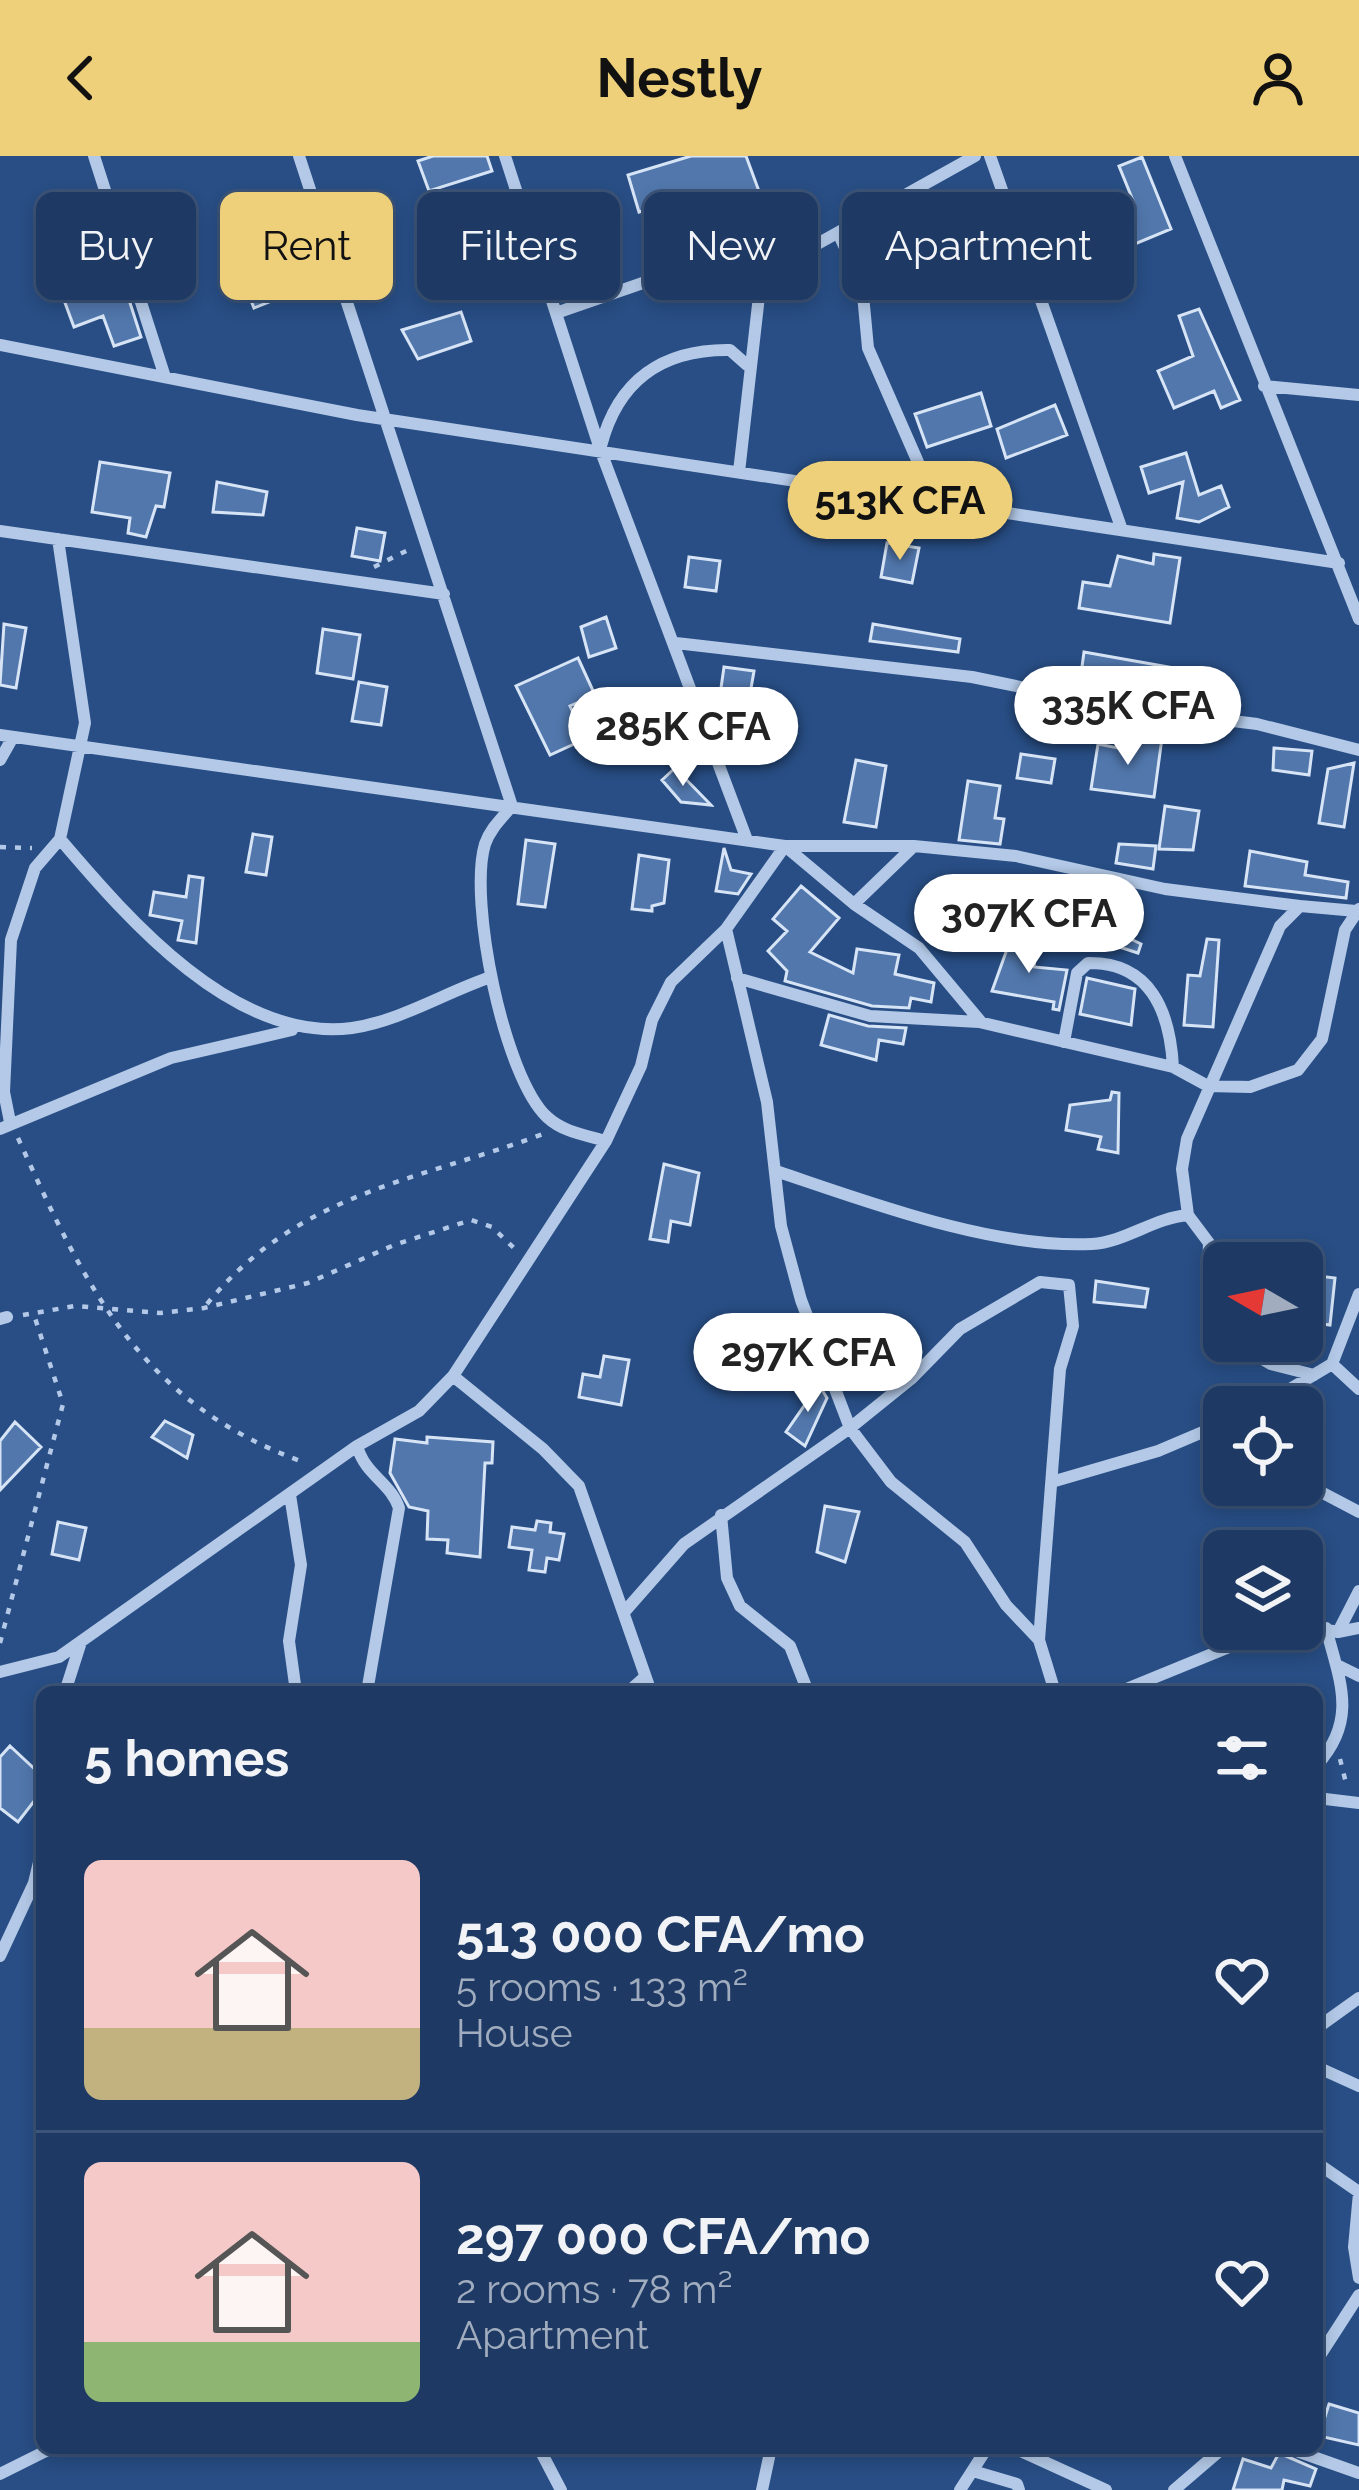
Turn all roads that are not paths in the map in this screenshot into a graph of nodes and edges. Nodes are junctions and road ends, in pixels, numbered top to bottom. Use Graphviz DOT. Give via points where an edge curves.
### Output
graph roads {
  1 [pos="94,156"];
  2 [pos="299,156"];
  3 [pos="505,156"];
  4 [pos="975,156"];
  5 [pos="990,156"];
  6 [pos="1175,156"];
  7 [pos="839,235"];
  8 [pos="818,245"];
  9 [pos="644,283"];
  10 [pos="757,300"];
  11 [pos="556,313"];
  12 [pos="0,345"];
  13 [pos="747,364"];
  14 [pos="165,377"];
  15 [pos="1264,386"];
  16 [pos="1359,394"];
  17 [pos="384,418"];
  18 [pos="600,449"];
  19 [pos="739,472"];
  20 [pos="935,501"];
  21 [pos="1122,530"];
  22 [pos="0,531"];
  23 [pos="58,539"];
  24 [pos="1339,562"];
  25 [pos="444,595"];
  26 [pos="1359,619"];
  27 [pos="676,643"];
  28 [pos="7,736"];
  29 [pos="80,748"];
  30 [pos="1359,750"];
  31 [pos="0,760"];
  32 [pos="512,806"];
  33 [pos="61,839"];
  34 [pos="747,840"];
  35 [pos="785,846"];
  36 [pos="914,846"];
  37 [pos="854,904"];
  38 [pos="1300,906"];
  39 [pos="1357,910"];
  40 [pos="726,929"];
  41 [pos="491,977"];
  42 [pos="737,978"];
  43 [pos="981,1023"];
  44 [pos="293,1029"];
  45 [pos="1064,1042"];
  46 [pos="1173,1067"];
  47 [pos="1208,1086"];
  48 [pos="5,1125"];
  49 [pos="606,1141"];
  50 [pos="779,1172"];
  51 [pos="1188,1215"];
  52 [pos="1208,1242"];
  53 [pos="1359,1294"];
  54 [pos="1268,1362"];
  55 [pos="1332,1364"];
  56 [pos="1314,1375"];
  57 [pos="453,1376"];
  58 [pos="1295,1386"];
  59 [pos="1359,1389"];
  60 [pos="850,1428"];
  61 [pos="1203,1432"];
  62 [pos="357,1446"];
  63 [pos="1054,1481"];
  64 [pos="1323,1493"];
  65 [pos="290,1495"];
  66 [pos="1359,1512"];
  67 [pos="721,1515"];
  68 [pos="1359,1591"];
  69 [pos="626,1610"];
  70 [pos="1323,1628"];
  71 [pos="1359,1628"];
  72 [pos="1332,1630"];
  73 [pos="1039,1640"];
  74 [pos="82,1641"];
  75 [pos="1222,1650"];
  76 [pos="1339,1666"];
  77 [pos="0,1672"];
  78 [pos="1359,1676"];
  79 [pos="645,1677"];
  80 [pos="67,1686"];
  81 [pos="295,1686"];
  82 [pos="369,1686"];
  83 [pos="635,1686"];
  84 [pos="649,1686"];
  85 [pos="806,1686"];
  86 [pos="1052,1686"];
  87 [pos="1134,1686"];
  88 [pos="1323,1755"];
  89 [pos="1323,1799"];
  90 [pos="1354,1802"];
  91 [pos="36,1875"];
  92 [pos="0,1956"];
  93 [pos="1359,1997"];
  94 [pos="1359,2012"];
  95 [pos="1334,2016"];
  96 [pos="1323,2024"];
  97 [pos="1323,2071"];
  98 [pos="1359,2086"];
  99 [pos="1323,2167"];
  100 [pos="1359,2192"];
  101 [pos="1359,2278"];
  102 [pos="1359,2295"];
  103 [pos="1323,2351"];
  104 [pos="40,2454"];
  105 [pos="542,2454"];
  106 [pos="770,2454"];
  107 [pos="984,2454"];
  108 [pos="1027,2454"];
  109 [pos="1216,2454"];
  110 [pos="1305,2454"];
  111 [pos="973,2470"];
  112 [pos="1359,2473"];
  113 [pos="0,2474"];
  114 [pos="561,2490"];
  115 [pos="762,2490"];
  116 [pos="960,2490"];
  117 [pos="1019,2490"];
  118 [pos="1106,2490"];
  119 [pos="1174,2490"];
  1 -- 14 [label="street"];
  2 -- 17 [label="street"];
  3 -- 11 [label="street"];
  4 -- 7 [label="street"];
  5 -- 21 [label="street"];
  6 -- 15 [label="street"];
  7 -- 8 [label="street"];
  7 -- 20 [label="street" via="862,284 868,348"];
  9 -- 11 [label="street"];
  10 -- 13 [label="street"];
  11 -- 18 [label="street"];
  12 -- 14 [label="street"];
  13 -- 18 [label="street" via="730,350 668,355 610,409"];
  13 -- 19 [label="street"];
  14 -- 17 [label="street"];
  15 -- 16 [label="street"];
  15 -- 24 [label="street"];
  17 -- 18 [label="street"];
  17 -- 25 [label="street"];
  18 -- 19 [label="street"];
  18 -- 27 [label="street"];
  19 -- 20 [label="street"];
  20 -- 21 [label="street"];
  21 -- 24 [label="street"];
  22 -- 23 [label="street"];
  23 -- 25 [label="street"];
  23 -- 29 [label="street" via="84,689"];
  24 -- 26 [label="street"];
  25 -- 32 [label="street"];
  27 -- 30 [label="street" via="972,676 1113,706 1257,724"];
  27 -- 34 [label="street"];
  28 -- 29 [label="street"];
  28 -- 31 [label="street"];
  29 -- 32 [label="street"];
  29 -- 33 [label="street"];
  32 -- 34 [label="street"];
  32 -- 41 [label="street" via="484,850 481,905"];
  33 -- 44 [label="street" via="162,952"];
  33 -- 48 [label="street" via="35,868 10,940"];
  34 -- 35 [label="street"];
  35 -- 36 [label="street"];
  35 -- 37 [label="street"];
  35 -- 40 [label="street"];
  36 -- 37 [label="street"];
  36 -- 38 [label="street"];
  37 -- 43 [label="street" via="920,948"];
  38 -- 39 [label="street"];
  38 -- 47 [label="street" via="1271,939"];
  39 -- 47 [label="street" via="1345,930 1322,1039 1298,1070 1250,1087"];
  40 -- 42 [label="street"];
  40 -- 49 [label="street" via="660,1000"];
  41 -- 44 [label="street" via="381,1021"];
  41 -- 49 [label="street" via="530,1094 560,1128"];
  42 -- 43 [label="street" via="870,1016"];
  42 -- 50 [label="street"];
  43 -- 45 [label="street"];
  44 -- 48 [label="street" via="172,1058"];
  45 -- 46 [label="street"];
  45 -- 46 [label="street" via="1077,973 1105,963 1148,983 1168,1021"];
  46 -- 47 [label="street"];
  47 -- 51 [label="street" via="1181,1169"];
  49 -- 57 [label="street"];
  50 -- 51 [label="street" via="872,1204 1034,1242 1102,1243"];
  50 -- 60 [label="street" via="781,1226 801,1300"];
  51 -- 52 [label="street"];
  53 -- 55 [label="street"];
  54 -- 56 [label="street"];
  55 -- 56 [label="street"];
  55 -- 59 [label="street"];
  56 -- 58 [label="street"];
  57 -- 62 [label="street" via="419,1411"];
  57 -- 69 [label="street" via="579,1486"];
  60 -- 63 [label="street" via="1000,1301 1040,1282 1069,1285 1073,1326 1060,1369"];
  60 -- 67 [label="street"];
  60 -- 73 [label="street" via="891,1482 964,1541"];
  61 -- 63 [label="street"];
  62 -- 65 [label="street"];
  62 -- 82 [label="street" via="369,1475 399,1508"];
  63 -- 73 [label="street"];
  64 -- 66 [label="street"];
  65 -- 74 [label="street"];
  65 -- 81 [label="street" via="301,1565 289,1641"];
  67 -- 69 [label="street"];
  67 -- 85 [label="street" via="727,1578 740,1606 790,1646"];
  68 -- 72 [label="street"];
  69 -- 79 [label="street"];
  70 -- 72 [label="street"];
  71 -- 72 [label="street"];
  72 -- 76 [label="street"];
  73 -- 86 [label="street"];
  74 -- 77 [label="street" via="59,1657"];
  74 -- 80 [label="street"];
  75 -- 87 [label="street"];
  76 -- 78 [label="street"];
  76 -- 88 [label="street" via="1346,1686"];
  79 -- 83 [label="street"];
  79 -- 84 [label="street"];
  89 -- 90 [label="street"];
  91 -- 92 [label="street"];
  93 -- 95 [label="street"];
  94 -- 95 [label="street"];
  95 -- 96 [label="street"];
  97 -- 98 [label="street"];
  99 -- 100 [label="street"];
  100 -- 101 [label="street"];
  102 -- 103 [label="street"];
  104 -- 113 [label="street"];
  105 -- 114 [label="street"];
  106 -- 115 [label="street"];
  107 -- 111 [label="street"];
  108 -- 118 [label="street"];
  109 -- 119 [label="street"];
  110 -- 112 [label="street"];
  111 -- 116 [label="street"];
  111 -- 117 [label="street"];
}
